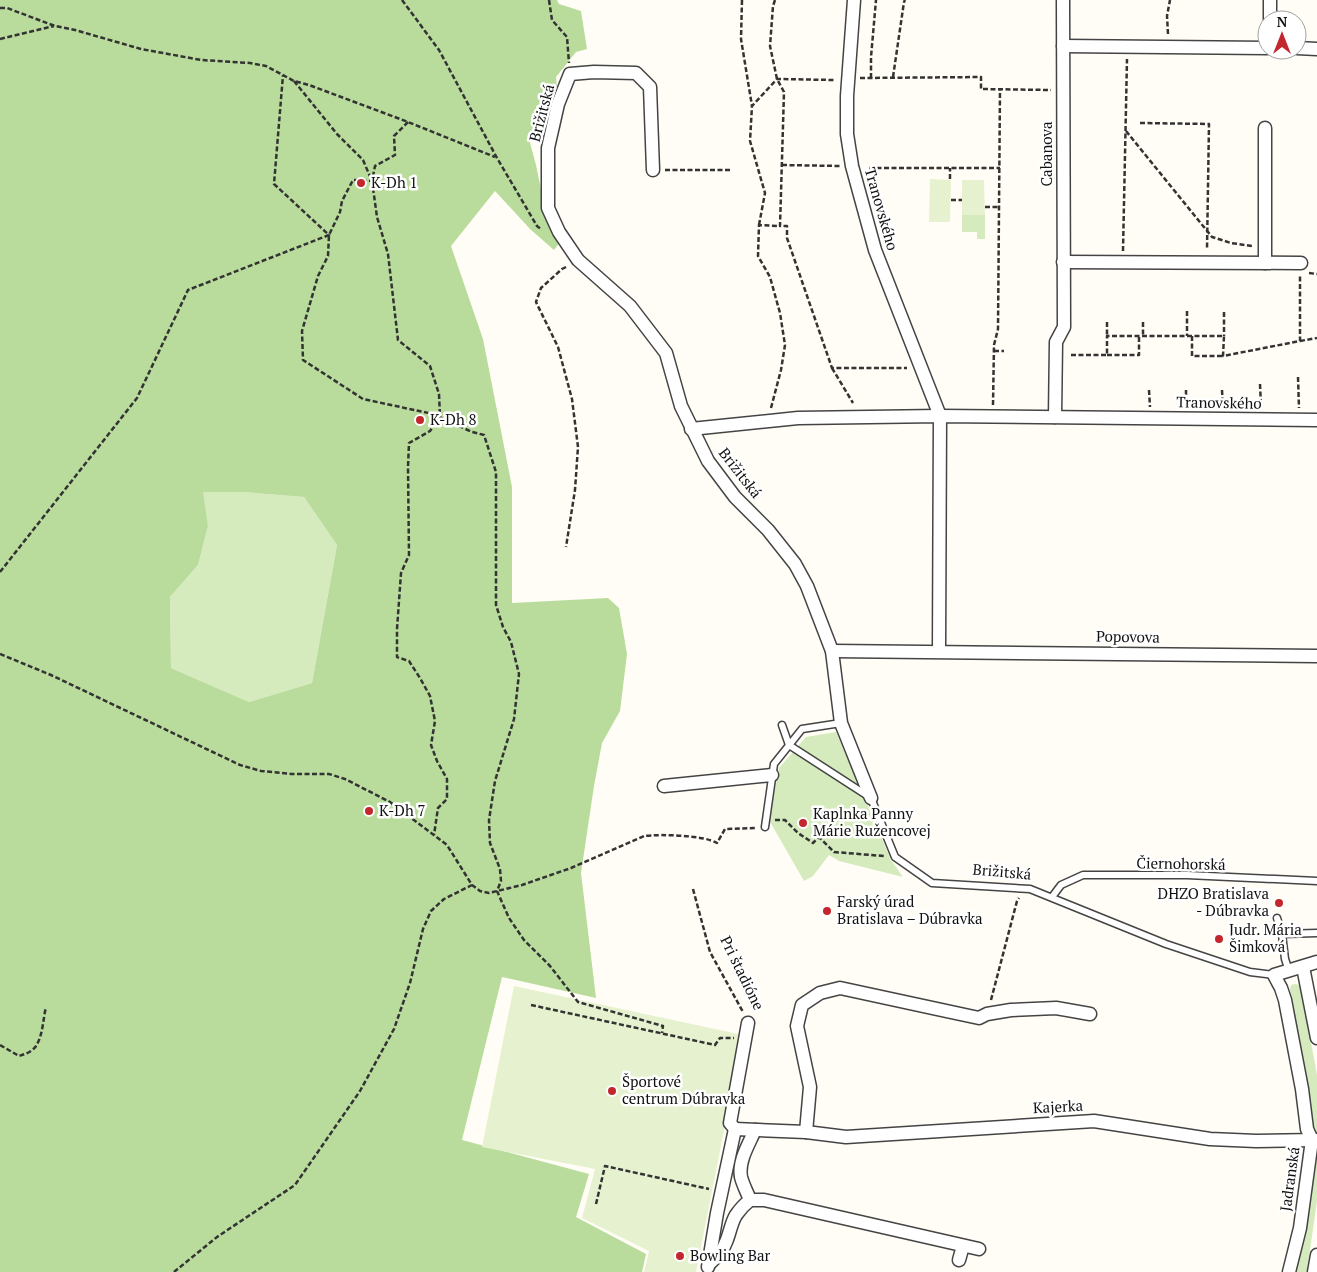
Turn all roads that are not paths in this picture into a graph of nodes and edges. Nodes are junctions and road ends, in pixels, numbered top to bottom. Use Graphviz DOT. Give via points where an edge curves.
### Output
graph roads {
  1 [pos="854,0"];
  2 [pos="1063,0"];
  3 [pos="1063,46"];
  4 [pos="1257,48"];
  5 [pos="1265,128"];
  6 [pos="653,170"];
  7 [pos="1063,262"];
  8 [pos="1265,263"];
  9 [pos="1301,263"];
  10 [pos="940,416"];
  11 [pos="1056,417"];
  12 [pos="1317,420"];
  13 [pos="691,429"];
  14 [pos="832,651"];
  15 [pos="939,651"];
  16 [pos="1317,656"];
  17 [pos="841,723"];
  18 [pos="782,725"];
  19 [pos="789,745"];
  20 [pos="772,775"];
  21 [pos="664,786"];
  22 [pos="871,798"];
  23 [pos="766,827"];
  24 [pos="1317,881"];
  25 [pos="1052,897"];
  26 [pos="1277,918"];
  27 [pos="1317,933"];
  28 [pos="1282,934"];
  29 [pos="1317,962"];
  30 [pos="1303,967"];
  31 [pos="1289,971"];
  32 [pos="1274,975"];
  33 [pos="1090,1014"];
  34 [pos="748,1023"];
  35 [pos="1317,1038"];
  36 [pos="735,1129"];
  37 [pos="755,1130"];
  38 [pos="806,1132"];
  39 [pos="1314,1140"];
  40 [pos="750,1200"];
  41 [pos="962,1246"];
  42 [pos="979,1249"];
  43 [pos="1317,1255"];
  44 [pos="959,1260"];
  45 [pos="708,1268"];
  46 [pos="1288,1272"];
  47 [pos="1314,1272"];
  1 -- 10 [label="street, Tranovského" via="847,96 847,134 852,166 875,250"];
  2 -- 3 [label="street, Cabanova"];
  3 -- 4 [label="street"];
  3 -- 7 [label="street, Cabanova"];
  5 -- 8 [label="street"];
  6 -- 13 [label="street, Brižitská" via="650,87 636,74 570,74 558,104 548,148 548,208 578,260 630,306 666,352"];
  7 -- 8 [label="street"];
  7 -- 11 [label="street, Cabanova" via="1064,328 1056,342"];
  8 -- 9 [label="street"];
  10 -- 11 [label="street, Tranovského"];
  10 -- 13 [label="street, Tranovského" via="798,418"];
  10 -- 15 [label="street"];
  11 -- 12 [label="street, Tranovského"];
  13 -- 14 [label="street, Brižitská" via="708,461 734,495 795,564"];
  14 -- 15 [label="street, Popovova"];
  14 -- 17 [label="street, Brižitská"];
  15 -- 16 [label="street, Popovova"];
  17 -- 19 [label="lane" via="802,729"];
  17 -- 22 [label="street, Brižitská"];
  18 -- 19 [label="lane"];
  19 -- 20 [label="lane" via="774,764"];
  19 -- 22 [label="lane"];
  20 -- 21 [label="street"];
  20 -- 23 [label="lane"];
  22 -- 25 [label="lane, Brižitská" via="895,857 932,884 1030,889"];
  24 -- 25 [label="lane, Čiernohorská" via="1187,875 1084,876 1060,885"];
  25 -- 32 [label="lane, Brižitská" via="1166,944 1250,972"];
  26 -- 28 [label="lane"];
  27 -- 28 [label="lane"];
  28 -- 31 [label="lane"];
  29 -- 30 [label="street"];
  30 -- 31 [label="street"];
  30 -- 35 [label="street"];
  31 -- 32 [label="street"];
  32 -- 39 [label="street, Jadranská" via="1285,1000 1307,1129"];
  33 -- 38 [label="street" via="1056,1008 1011,1010 979,1018 840,988 820,993 802,1005 797,1026 810,1087"];
  34 -- 36 [label="street, Pri štadióne" via="730,1123"];
  36 -- 37 [label="street, Kajerka"];
  36 -- 45 [label="street, Pri štadióne"];
  37 -- 38 [label="street, Kajerka"];
  37 -- 40 [label="street" via="740,1166"];
  38 -- 39 [label="street, Kajerka" via="846,1137 1094,1121 1210,1139"];
  39 -- 46 [label="street, Jadranská" via="1300,1228"];
  40 -- 41 [label="street" via="764,1200"];
  40 -- 45 [label="street" via="736,1214 726,1244"];
  41 -- 42 [label="street"];
  41 -- 44 [label="street"];
  43 -- 47 [label="street"];
}
